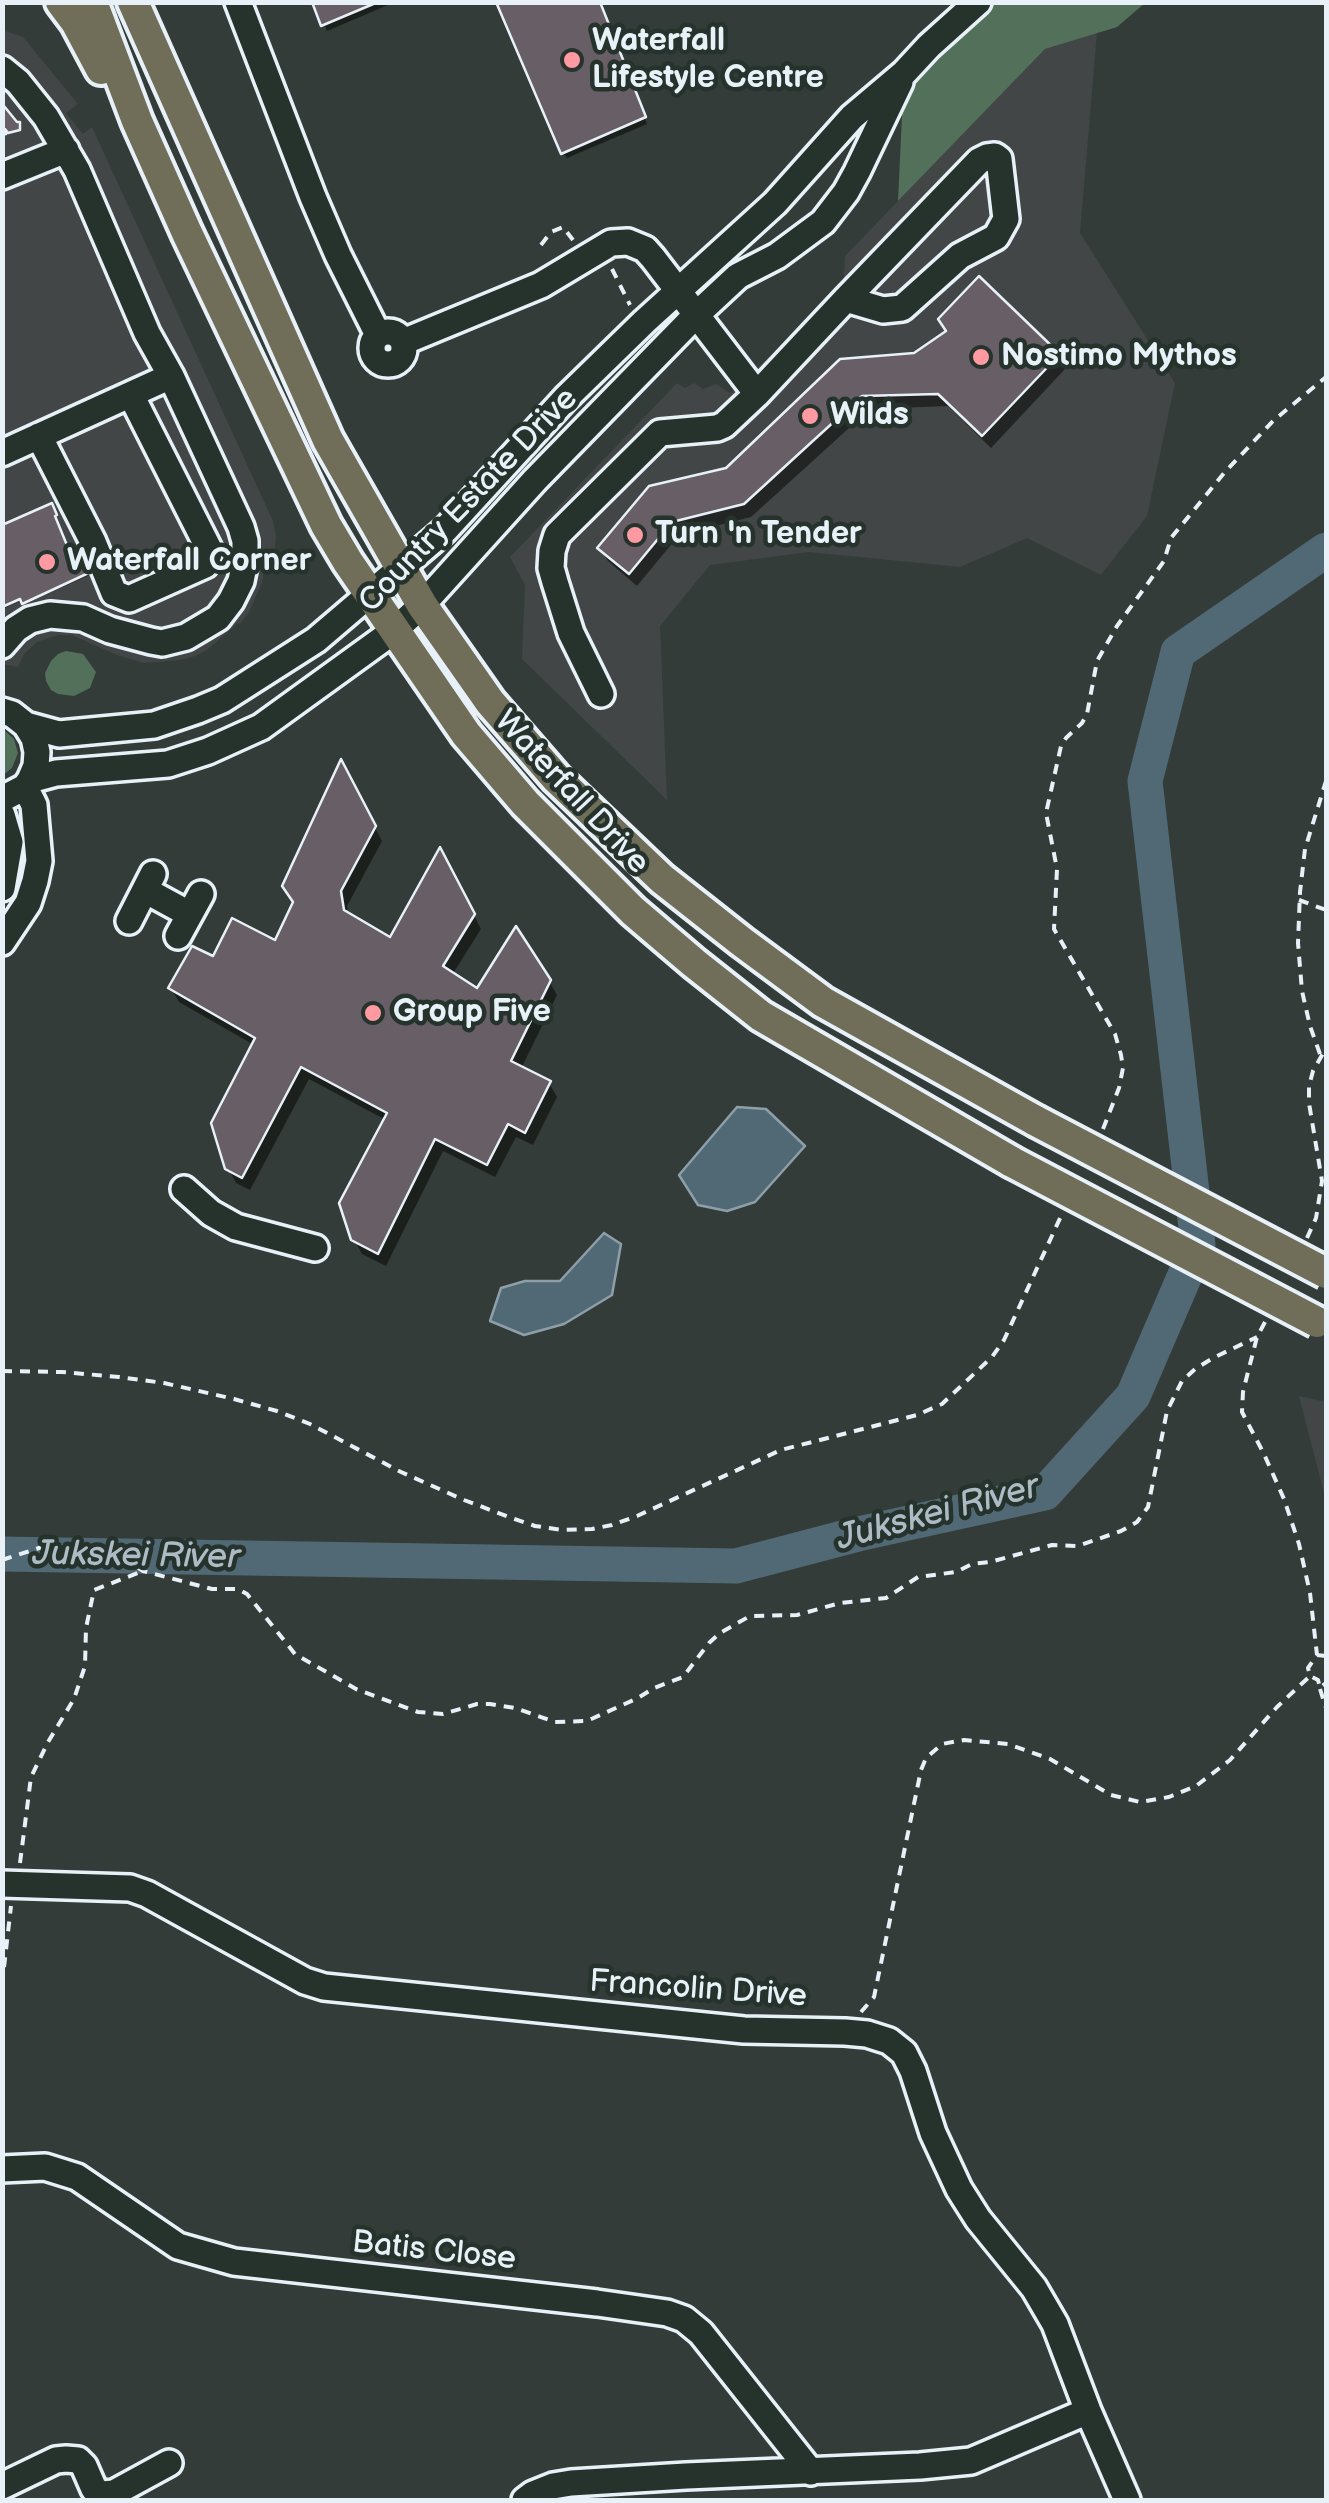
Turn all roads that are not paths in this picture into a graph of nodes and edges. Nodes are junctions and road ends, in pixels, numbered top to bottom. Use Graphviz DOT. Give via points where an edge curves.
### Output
graph roads {
  1 [pos="61,2"];
  2 [pos="92,2"];
  3 [pos="132,2"];
  4 [pos="141,2"];
  5 [pos="238,2"];
  6 [pos="978,2"];
  7 [pos="155,53"];
  8 [pos="2,70"];
  9 [pos="904,73"];
  10 [pos="137,121"];
  11 [pos="66,150"];
  12 [pos="2,176"];
  13 [pos="678,290"];
  14 [pos="846,299"];
  15 [pos="695,316"];
  16 [pos="171,376"];
  17 [pos="756,394"];
  18 [pos="131,395"];
  19 [pos="39,436"];
  20 [pos="2,453"];
  21 [pos="402,568"];
  22 [pos="370,594"];
  23 [pos="422,605"];
  24 [pos="395,630"];
  25 [pos="2,644"];
  26 [pos="601,694"];
  27 [pos="11,714"];
  28 [pos="23,793"];
  29 [pos="2,815"];
  30 [pos="2,888"];
  31 [pos="189,915"];
  32 [pos="130,921"];
  33 [pos="3,942"];
  34 [pos="184,1189"];
  35 [pos="315,1248"];
  36 [pos="1326,1273"];
  37 [pos="1322,1325"];
  38 [pos="8,1884"];
  39 [pos="2,2169"];
  40 [pos="1088,2411"];
  41 [pos="170,2463"];
  42 [pos="810,2472"];
  43 [pos="2,2486"];
  44 [pos="525,2500"];
  45 [pos="1127,2500"];
  1 -- 10 [label="main road"];
  2 -- 10 [label="main road, Waterfall Drive"];
  3 -- 7 [label="main road, Waterfall Drive"];
  4 -- 7 [label="main road"];
  5 -- 13 [label="street" via="338,255 390,338 541,285 611,242 636,244"];
  6 -- 9 [label="street"];
  7 -- 21 [label="main road, Waterfall Drive" via="328,440"];
  8 -- 11 [label="street"];
  9 -- 13 [label="street, Country Estate Drive" via="852,118 775,204"];
  9 -- 15 [label="street, Country Estate Drive" via="846,192 822,222 738,276"];
  10 -- 22 [label="main road, Waterfall Drive" via="308,490"];
  11 -- 12 [label="street"];
  11 -- 16 [label="street"];
  13 -- 15 [label="street"];
  13 -- 21 [label="street, Country Estate Drive"];
  14 -- 14 [label="street" via="979,161 999,158 1006,219 996,237 960,256 902,308"];
  14 -- 17 [label="street"];
  15 -- 17 [label="street"];
  15 -- 23 [label="street, Country Estate Drive"];
  16 -- 18 [label="street"];
  16 -- 25 [label="street" via="241,527 245,561 231,601 218,618 174,641 140,639 64,614 30,620"];
  17 -- 26 [label="street" via="717,428 660,433 557,535 551,568"];
  18 -- 19 [label="street"];
  18 -- 19 [label="street" via="210,551 205,564 142,594 128,599 114,592"];
  19 -- 20 [label="street"];
  21 -- 22 [label="street, Country Estate Drive"];
  21 -- 23 [label="main road, Waterfall Drive"];
  22 -- 24 [label="main road, Waterfall Drive"];
  22 -- 27 [label="street, Country Estate Drive" via="316,640 198,710 154,724 59,734"];
  23 -- 24 [label="street, Country Estate Drive"];
  23 -- 36 [label="main road, Waterfall Drive, bridge" via="490,702 556,778 662,879 823,1002"];
  24 -- 28 [label="street, Country Estate Drive" via="261,726 208,751 168,764 56,773"];
  24 -- 37 [label="main road, Waterfall Drive, bridge" via="466,734 525,803 633,911 762,1016 1012,1162"];
  27 -- 28 [label="street" via="34,738 37,752"];
  28 -- 33 [label="street" via="38,842 36,881"];
  29 -- 30 [label="street" via="10,842"];
  31 -- 32 [label="street" via="149,882"];
  34 -- 35 [label="street" via="236,1227"];
  38 -- 40 [label="street, Francolin Drive" via="130,1888 324,1986 890,2041 913,2072 950,2173 1056,2324"];
  39 -- 42 [label="street, Batis Close" via="45,2167 77,2177 178,2246 234,2262 684,2319"];
  40 -- 42 [label="street" via="971,2461"];
  40 -- 45 [label="street, Francolin Drive"];
  41 -- 43 [label="street" via="114,2493 94,2489 84,2466 66,2458"];
  42 -- 44 [label="street" via="570,2484"];
}
